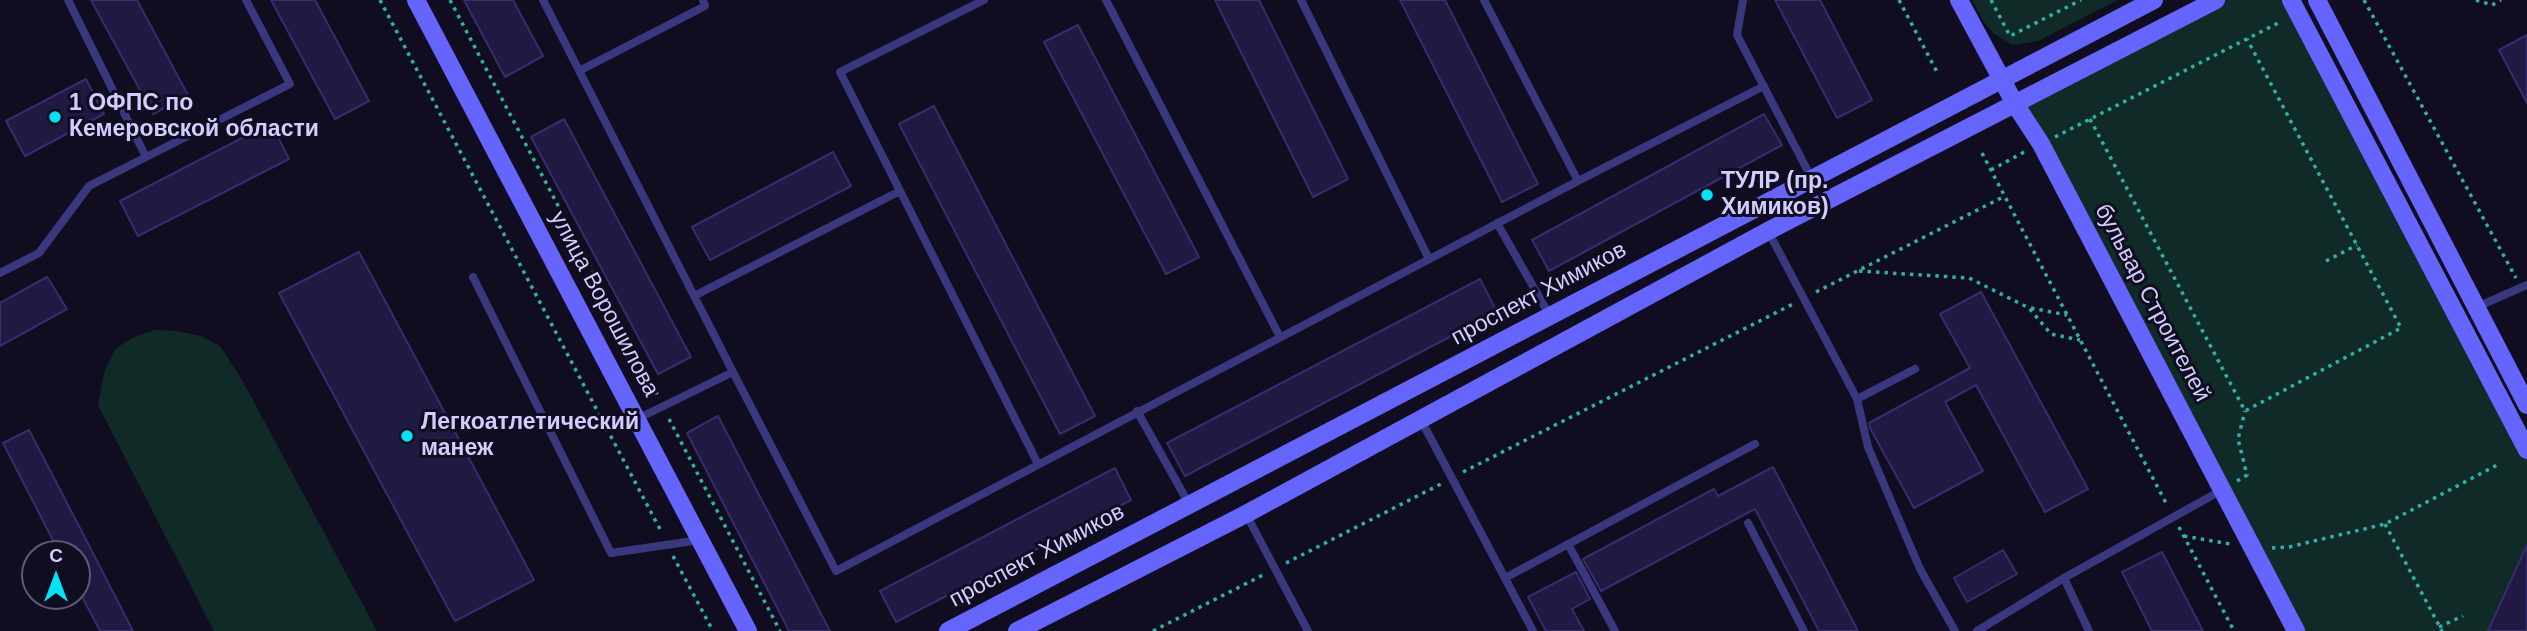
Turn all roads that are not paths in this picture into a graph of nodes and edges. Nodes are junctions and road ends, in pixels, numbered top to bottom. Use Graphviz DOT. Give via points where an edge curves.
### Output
graph roads {
  1 [pos="68,0"];
  2 [pos="246,0"];
  3 [pos="416,0"];
  4 [pos="543,0"];
  5 [pos="702,0"];
  6 [pos="984,0"];
  7 [pos="1106,0"];
  8 [pos="1301,0"];
  9 [pos="1484,0"];
  10 [pos="1743,0"];
  11 [pos="1959,0"];
  12 [pos="2154,0"];
  13 [pos="2216,0"];
  14 [pos="2317,0"];
  15 [pos="2294,6"];
  16 [pos="579,71"];
  17 [pos="2001,79"];
  18 [pos="1763,86"];
  19 [pos="2015,104"];
  20 [pos="146,157"];
  21 [pos="1812,179"];
  22 [pos="1578,181"];
  23 [pos="900,191"];
  24 [pos="1497,223"];
  25 [pos="1768,231"];
  26 [pos="1429,260"];
  27 [pos="0,273"];
  28 [pos="473,277"];
  29 [pos="2524,286"];
  30 [pos="694,296"];
  31 [pos="2477,307"];
  32 [pos="1549,316"];
  33 [pos="1280,337"];
  34 [pos="1915,369"];
  35 [pos="733,372"];
  36 [pos="1857,398"];
  37 [pos="2527,405"];
  38 [pos="1137,411"];
  39 [pos="637,419"];
  40 [pos="1421,419"];
  41 [pos="1755,444"];
  42 [pos="2527,450"];
  43 [pos="1038,464"];
  44 [pos="2222,490"];
  45 [pos="1189,504"];
  46 [pos="1246,513"];
  47 [pos="1748,523"];
  48 [pos="700,540"];
  49 [pos="1568,544"];
  50 [pos="1505,578"];
  51 [pos="2064,578"];
  52 [pos="748,631"];
  53 [pos="948,631"];
  54 [pos="1017,631"];
  55 [pos="1308,631"];
  56 [pos="1533,631"];
  57 [pos="1615,631"];
  58 [pos="1804,631"];
  59 [pos="1955,631"];
  60 [pos="1977,631"];
  61 [pos="2089,631"];
  62 [pos="2296,631"];
  1 -- 20 [label="lane"];
  2 -- 20 [label="lane" via="290,84"];
  3 -- 39 [label="main road, улица Ворошилова"];
  4 -- 16 [label="lane"];
  5 -- 16 [label="lane" via="705,6"];
  6 -- 23 [label="lane" via="840,72"];
  7 -- 33 [label="lane"];
  8 -- 26 [label="lane"];
  9 -- 22 [label="lane"];
  10 -- 18 [label="lane" via="1737,35"];
  11 -- 17 [label="main road, бульвар Строителей"];
  12 -- 17 [label="main road, проспект Химиков"];
  13 -- 19 [label="main road"];
  14 -- 31 [label="main road"];
  15 -- 42 [label="main road"];
  16 -- 30 [label="lane"];
  17 -- 19 [label="main road, бульвар Строителей"];
  17 -- 21 [label="main road, проспект Химиков"];
  18 -- 21 [label="lane"];
  18 -- 22 [label="lane"];
  19 -- 25 [label="main road"];
  19 -- 44 [label="main road, бульвар Строителей" via="2041,144"];
  20 -- 27 [label="lane" via="89,186 39,253"];
  21 -- 32 [label="main road, проспект Химиков"];
  22 -- 24 [label="lane"];
  23 -- 30 [label="lane"];
  23 -- 43 [label="lane"];
  24 -- 26 [label="lane"];
  24 -- 32 [label="lane"];
  25 -- 36 [label="lane"];
  25 -- 40 [label="main road"];
  26 -- 33 [label="lane"];
  28 -- 48 [label="lane" via="611,553"];
  29 -- 31 [label="lane"];
  30 -- 35 [label="lane"];
  31 -- 37 [label="main road"];
  32 -- 45 [label="main road, проспект Химиков"];
  33 -- 38 [label="lane"];
  34 -- 36 [label="lane"];
  35 -- 39 [label="lane"];
  35 -- 43 [label="lane" via="836,570"];
  36 -- 59 [label="lane" via="1868,447 1920,569"];
  38 -- 43 [label="lane"];
  38 -- 45 [label="lane"];
  39 -- 48 [label="main road, улица Ворошилова"];
  40 -- 46 [label="main road"];
  40 -- 50 [label="lane"];
  41 -- 49 [label="lane"];
  44 -- 51 [label="lane"];
  44 -- 62 [label="main road, бульвар Строителей"];
  45 -- 53 [label="main road, проспект Химиков"];
  46 -- 54 [label="main road"];
  46 -- 55 [label="lane"];
  47 -- 58 [label="lane"];
  48 -- 52 [label="main road, улица Ворошилова"];
  49 -- 50 [label="lane"];
  49 -- 57 [label="lane"];
  50 -- 56 [label="lane"];
  51 -- 60 [label="lane"];
  51 -- 61 [label="lane"];
}
